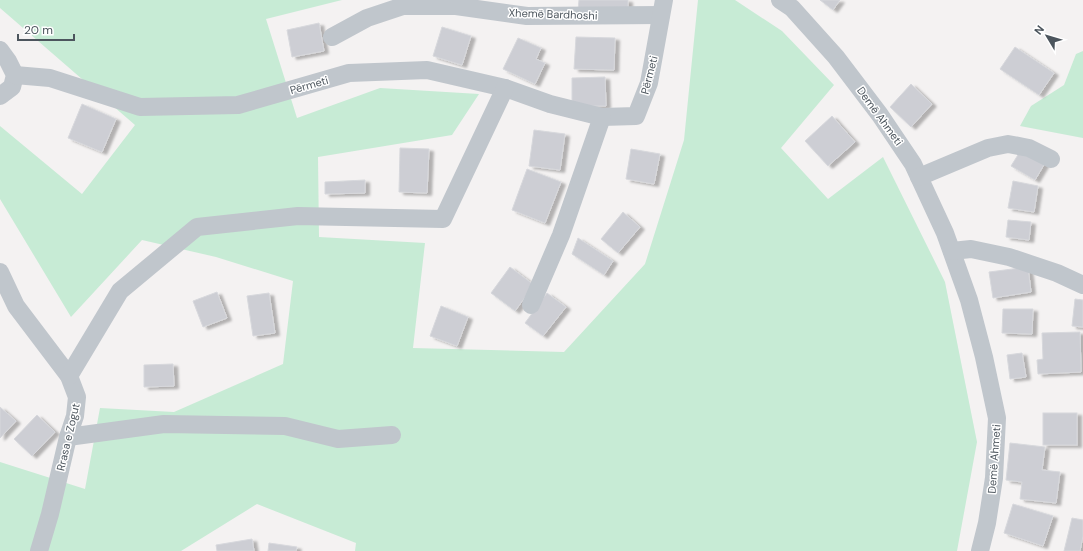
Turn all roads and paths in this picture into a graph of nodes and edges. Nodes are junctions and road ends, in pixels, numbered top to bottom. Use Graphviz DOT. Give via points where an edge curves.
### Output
graph roads {
  1 [pos="780,0"];
  2 [pos="663,8"];
  3 [pos="332,37"];
  4 [pos="0,50"];
  5 [pos="15,75"];
  6 [pos="505,88"];
  7 [pos="0,96"];
  8 [pos="602,117"];
  9 [pos="1051,159"];
  10 [pos="919,177"];
  11 [pos="952,251"];
  12 [pos="0,272"];
  13 [pos="1083,285"];
  14 [pos="531,305"];
  15 [pos="69,376"];
  16 [pos="392,435"];
  17 [pos="68,437"];
  18 [pos="39,551"];
  19 [pos="980,551"];
  1 -- 10 [label="street, Demë Ahmeti" via="792,8 836,57 884,121"];
  2 -- 3 [label="street, Xhemë Bardhoshi" via="527,16 456,6 403,6 367,18"];
  2 -- 8 [label="street, Përmeti" via="650,83 636,116"];
  4 -- 5 [label="street"];
  5 -- 6 [label="street, Përmeti" via="50,78 140,107 238,105 349,73 427,70"];
  5 -- 7 [label="street" via="12,87"];
  6 -- 8 [label="street, Përmeti" via="550,104"];
  6 -- 15 [label="street" via="443,219 298,216 197,227 120,291"];
  8 -- 14 [label="street" via="561,234"];
  9 -- 10 [label="street" via="1029,148 1008,144 988,148"];
  10 -- 11 [label="street, Demë Ahmeti"];
  11 -- 13 [label="street" via="971,249 1009,257 1057,273"];
  11 -- 19 [label="street, Demë Ahmeti" via="969,300 997,418 994,478"];
  12 -- 15 [label="street, Rrasa e Zogut" via="16,306"];
  15 -- 17 [label="street, Rrasa e Zogut" via="77,397 75,416"];
  16 -- 17 [label="street" via="338,439 286,426 164,424"];
  17 -- 18 [label="street, Rrasa e Zogut"];
}
